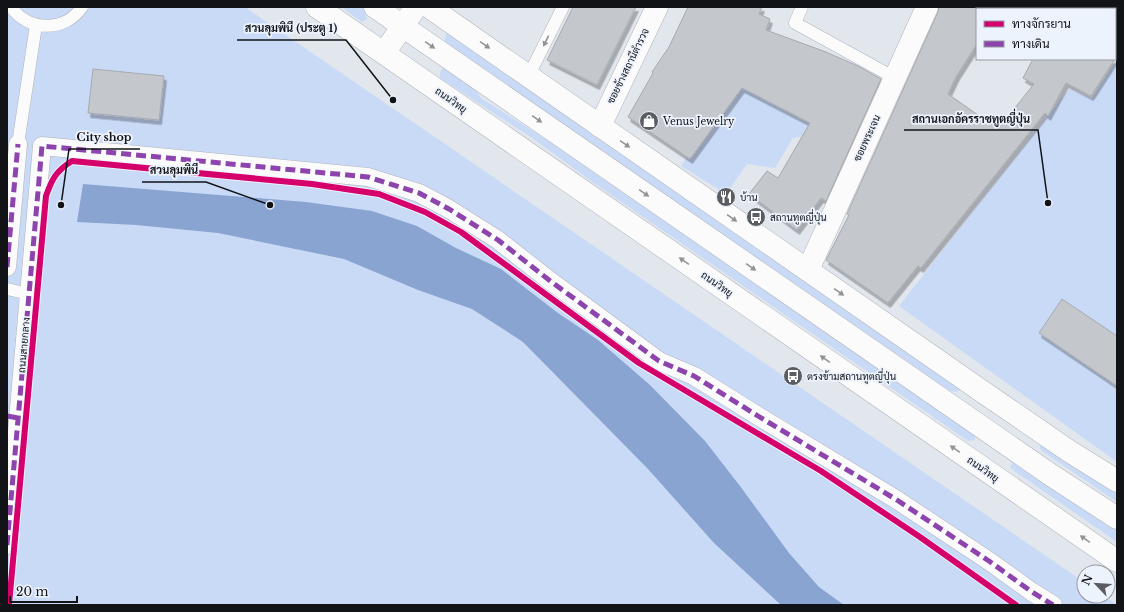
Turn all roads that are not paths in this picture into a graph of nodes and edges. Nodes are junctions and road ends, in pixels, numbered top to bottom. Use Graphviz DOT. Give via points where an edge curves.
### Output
graph roads {
  1 [pos="11,7"];
  2 [pos="82,7"];
  3 [pos="317,7"];
  4 [pos="375,7"];
  5 [pos="416,7"];
  6 [pos="429,7"];
  7 [pos="563,7"];
  8 [pos="657,7"];
  9 [pos="802,7"];
  10 [pos="927,7"];
  11 [pos="36,25"];
  12 [pos="403,26"];
  13 [pos="384,53"];
  14 [pos="529,75"];
  15 [pos="895,78"];
  16 [pos="600,126"];
  17 [pos="18,144"];
  18 [pos="7,267"];
  19 [pos="808,270"];
  20 [pos="7,289"];
  21 [pos="28,294"];
  22 [pos="12,417"];
  23 [pos="1025,420"];
  24 [pos="1008,445"];
  25 [pos="989,472"];
  26 [pos="1117,481"];
  27 [pos="1117,518"];
  28 [pos="7,545"];
  29 [pos="1117,561"];
  30 [pos="1053,605"];
  1 -- 11 [label="lane" via="24,20"];
  2 -- 11 [label="lane" via="65,22 50,26"];
  3 -- 13 [label="main road, ถนนวิทยุ"];
  4 -- 12 [label="main road"];
  5 -- 12 [label="main road"];
  6 -- 14 [label="main road, one-way"];
  7 -- 14 [label="lane, one-way"];
  8 -- 16 [label="main road, ซอยข้างสถานีตำรวจ"];
  9 -- 15 [label="lane" via="795,23"];
  10 -- 15 [label="main road, ซอยพระเจน"];
  11 -- 17 [label="lane"];
  12 -- 13 [label="main road"];
  12 -- 24 [label="main road, one-way"];
  25 -- 13 [label="main road, ถนนวิทยุ, one-way"];
  14 -- 16 [label="main road"];
  15 -- 19 [label="main road, ซอยพระเจน"];
  16 -- 19 [label="main road, one-way"];
  17 -- 18 [label="street"];
  19 -- 23 [label="main road, one-way"];
  20 -- 21 [label="lane"];
  21 -- 22 [label="street, ถนนสายกลาง"];
  21 -- 30 [label="street, ถนนสายกลาง" via="42,146 368,177 419,193 449,209 498,240 659,361 694,376 897,500"];
  22 -- 28 [label="street, ถนนสายกลาง"];
  23 -- 24 [label="main road"];
  23 -- 26 [label="main road"];
  24 -- 25 [label="main road"];
  24 -- 27 [label="main road"];
  29 -- 25 [label="main road, ถนนวิทยุ, one-way"];
}
